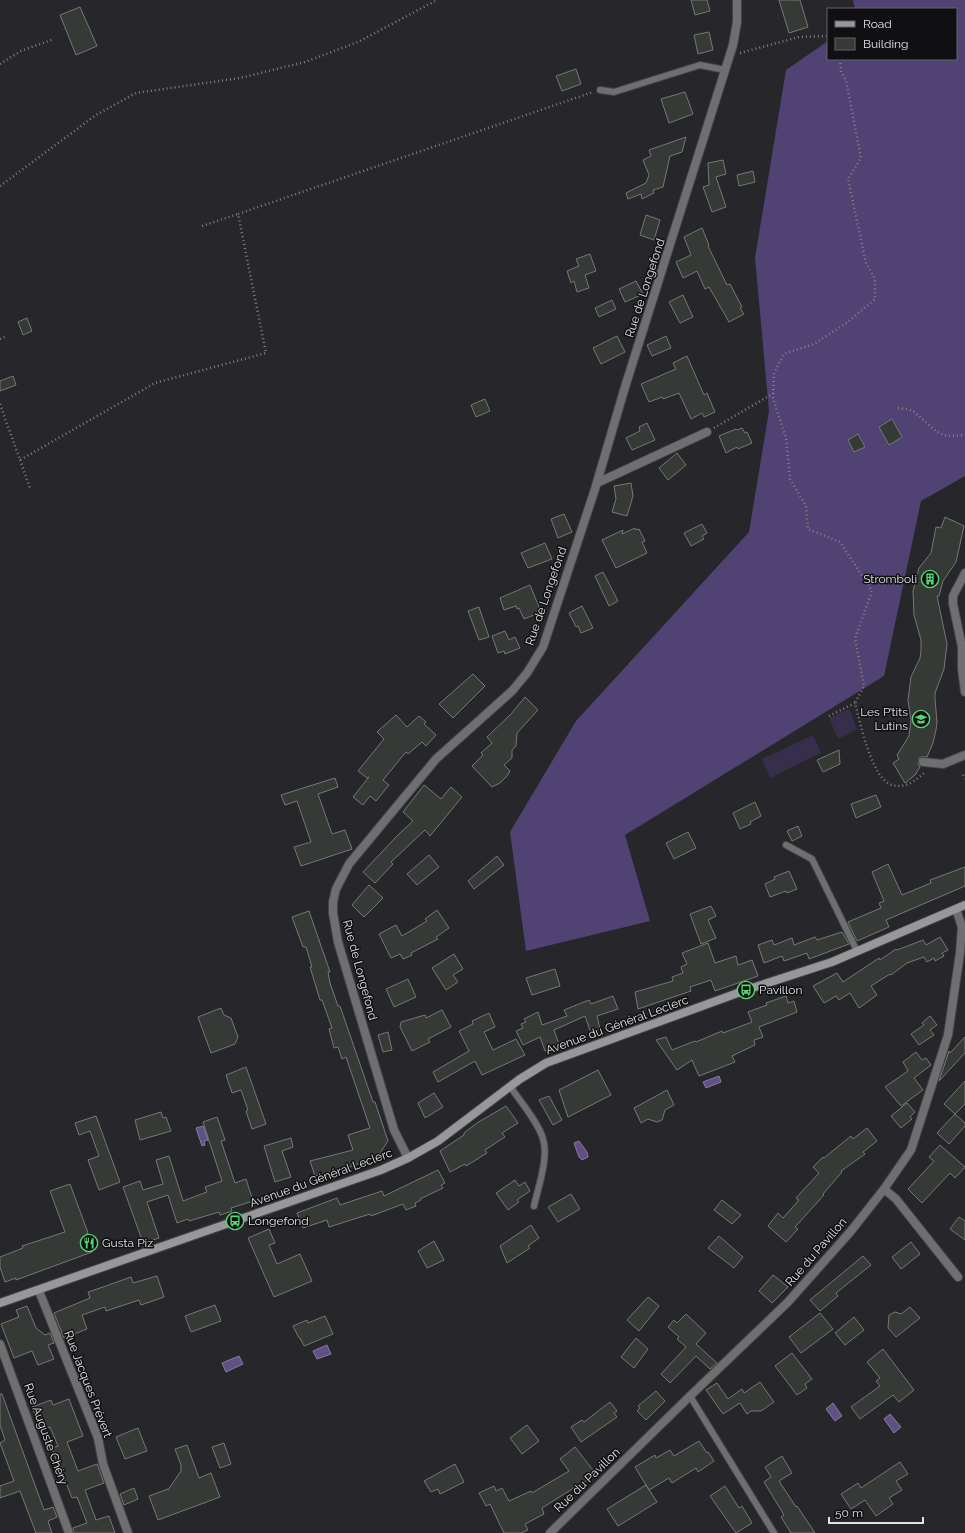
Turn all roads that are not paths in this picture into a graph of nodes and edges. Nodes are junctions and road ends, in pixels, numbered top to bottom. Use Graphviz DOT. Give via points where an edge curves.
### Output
graph roads {
  1 [pos="737,0"];
  2 [pos="725,70"];
  3 [pos="600,90"];
  4 [pos="707,432"];
  5 [pos="597,483"];
  6 [pos="965,573"];
  7 [pos="965,692"];
  8 [pos="965,755"];
  9 [pos="923,762"];
  10 [pos="786,845"];
  11 [pos="965,905"];
  12 [pos="956,909"];
  13 [pos="857,952"];
  14 [pos="510,1086"];
  15 [pos="408,1158"];
  16 [pos="884,1189"];
  17 [pos="534,1206"];
  18 [pos="958,1277"];
  19 [pos="39,1290"];
  20 [pos="0,1303"];
  21 [pos="0,1344"];
  22 [pos="690,1396"];
  23 [pos="69,1533"];
  24 [pos="128,1533"];
  25 [pos="550,1533"];
  26 [pos="774,1533"];
  1 -- 2 [label="street, Rue de Longefond" via="737,22"];
  2 -- 3 [label="lane" via="700,65 614,92"];
  2 -- 5 [label="street, Rue de Longefond"];
  4 -- 5 [label="street"];
  5 -- 15 [label="street, Rue de Longefond" via="543,647 527,673 512,691 436,759 349,864 336,889 333,913 338,942 394,1130"];
  6 -- 7 [label="street" via="953,604 962,647"];
  8 -- 9 [label="street" via="943,764"];
  10 -- 13 [label="lane" via="812,859"];
  11 -- 12 [label="main road, Avenue du Général Leclerc"];
  12 -- 13 [label="main road, Avenue du Général Leclerc"];
  12 -- 16 [label="street, Rue du Pavillon" via="962,926 948,1035 911,1150"];
  13 -- 14 [label="main road, Avenue du Général Leclerc" via="546,1063"];
  14 -- 15 [label="main road, Avenue du Général Leclerc" via="438,1141"];
  14 -- 17 [label="lane" via="544,1139 545,1154"];
  15 -- 19 [label="main road, Avenue du Général Leclerc" via="382,1170"];
  16 -- 18 [label="street" via="896,1199"];
  16 -- 22 [label="street, Rue du Pavillon" via="851,1231 788,1302"];
  19 -- 20 [label="main road, Avenue du Général Leclerc"];
  19 -- 24 [label="street, Rue Jacques Prévert" via="98,1438 103,1464"];
  21 -- 23 [label="street, Rue Auguste Chéry"];
  22 -- 25 [label="street, Rue du Pavillon"];
  22 -- 26 [label="lane"];
}
